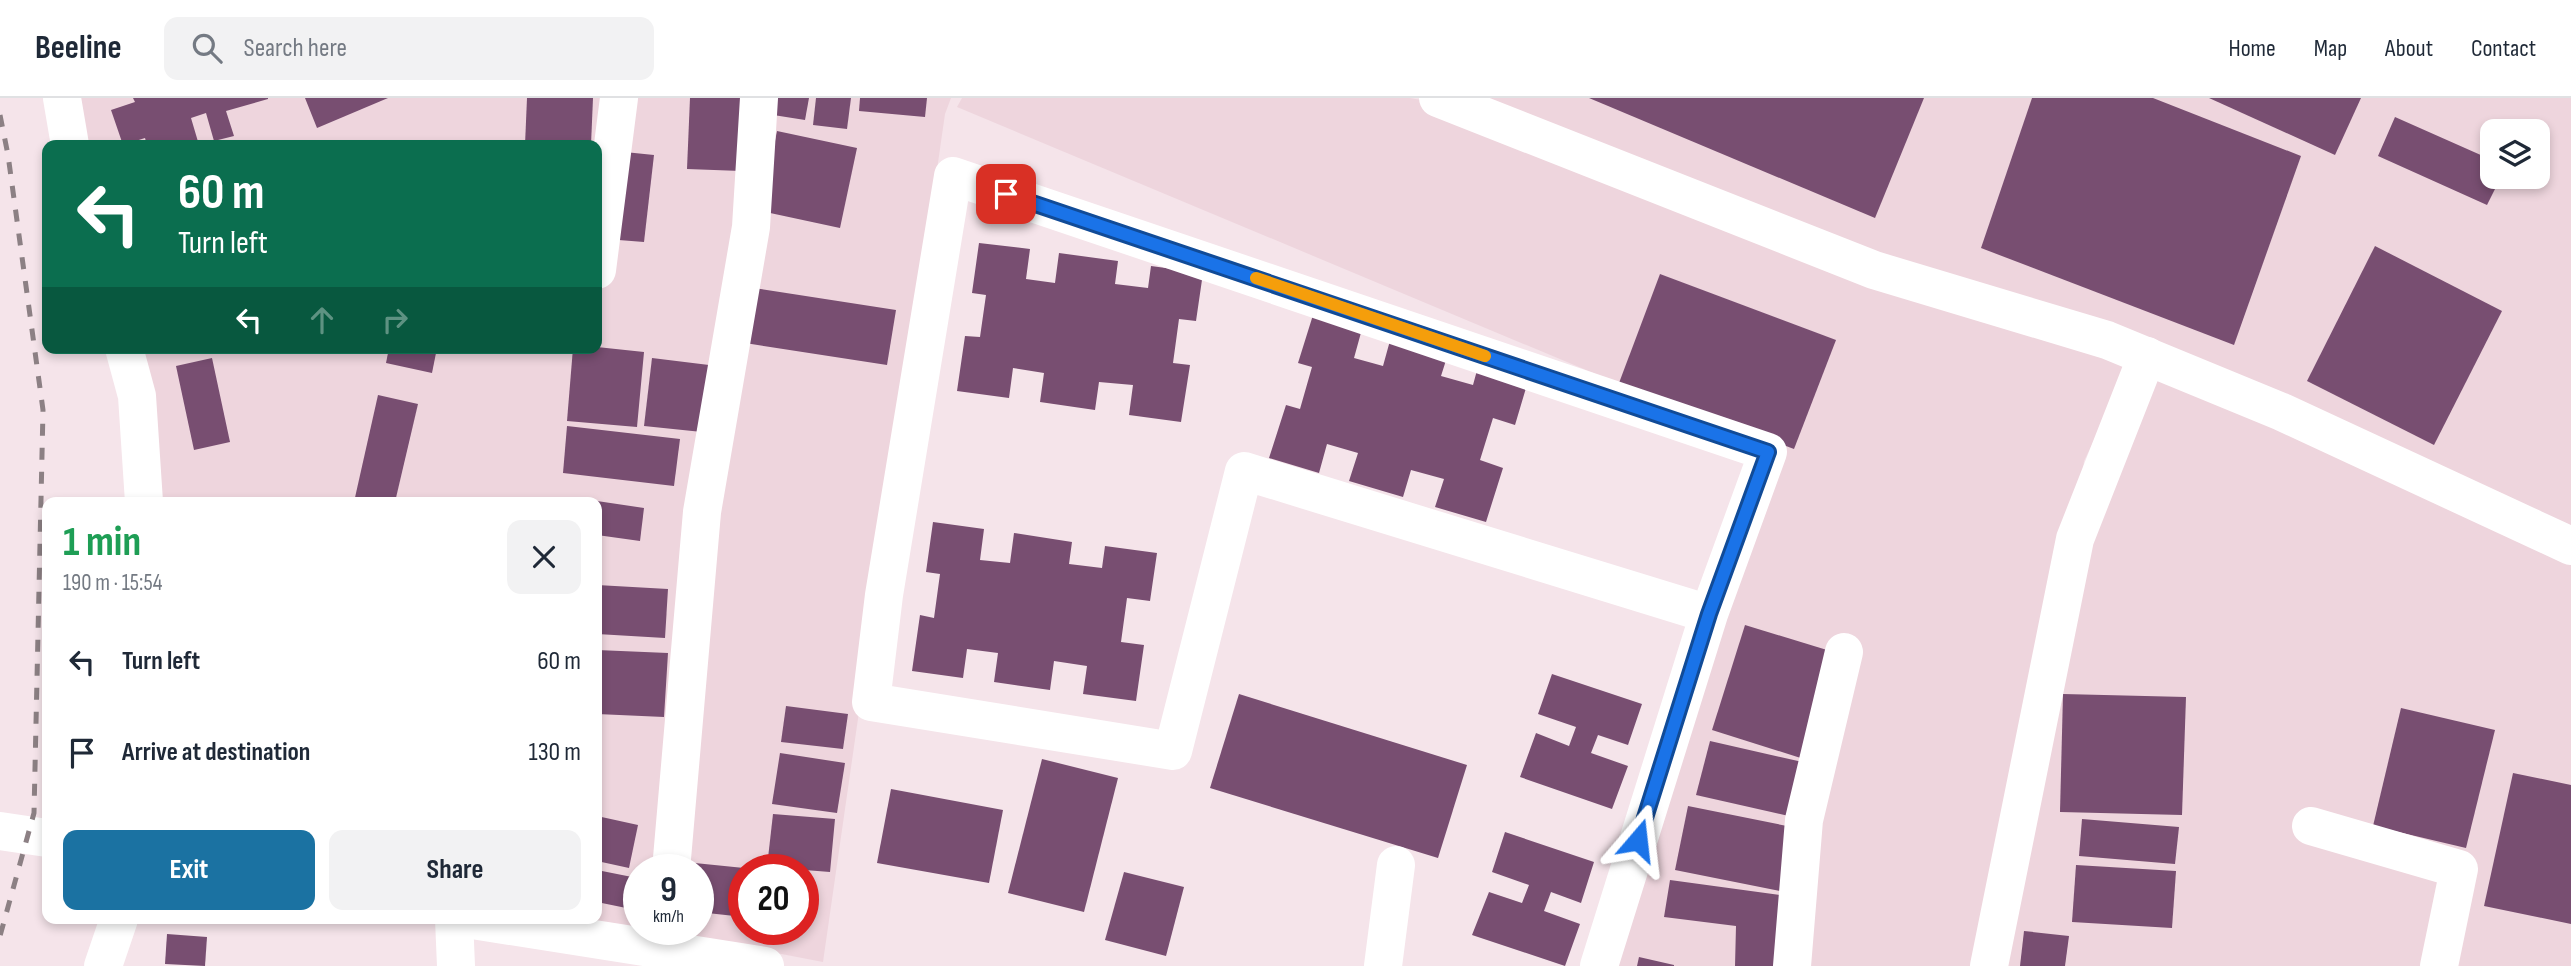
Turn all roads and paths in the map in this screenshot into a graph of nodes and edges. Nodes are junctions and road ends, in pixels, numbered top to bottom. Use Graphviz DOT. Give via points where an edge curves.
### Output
graph roads {
  1 [pos="62,98"];
  2 [pos="619,98"];
  3 [pos="759,98"];
  4 [pos="1438,98"];
  5 [pos="69,140"];
  6 [pos="602,180"];
  7 [pos="126,354"];
  8 [pos="2147,356"];
  9 [pos="144,497"];
  10 [pos="2571,547"];
  11 [pos="1709,614"];
  12 [pos="1844,652"];
  13 [pos="2311,826"];
  14 [pos="0,831"];
  15 [pos="42,837"];
  16 [pos="672,854"];
  17 [pos="1396,865"];
  18 [pos="117,924"];
  19 [pos="454,924"];
  20 [pos="513,924"];
  21 [pos="623,936"];
  22 [pos="684,945"];
  23 [pos="103,966"];
  24 [pos="456,966"];
  25 [pos="765,966"];
  26 [pos="1383,966"];
  27 [pos="1599,966"];
  28 [pos="1792,966"];
  29 [pos="1989,966"];
  30 [pos="2440,966"];
  1 -- 5 [label="street"];
  2 -- 6 [label="street"];
  3 -- 16 [label="street" via="751,227 702,512"];
  4 -- 8 [label="street" via="1874,270"];
  7 -- 9 [label="street" via="137,396"];
  8 -- 10 [label="street" via="2282,412"];
  8 -- 29 [label="street" via="2075,539"];
  11 -- 11 [label="street" via="1768,452 953,176 884,595 871,702 1173,751 1244,471"];
  11 -- 27 [label="street"];
  12 -- 28 [label="street" via="1804,820"];
  13 -- 30 [label="street" via="2459,869"];
  14 -- 15 [label="street"];
  17 -- 26 [label="street"];
  18 -- 23 [label="street"];
  19 -- 24 [label="street"];
  20 -- 21 [label="street"];
  22 -- 25 [label="street"];
}
